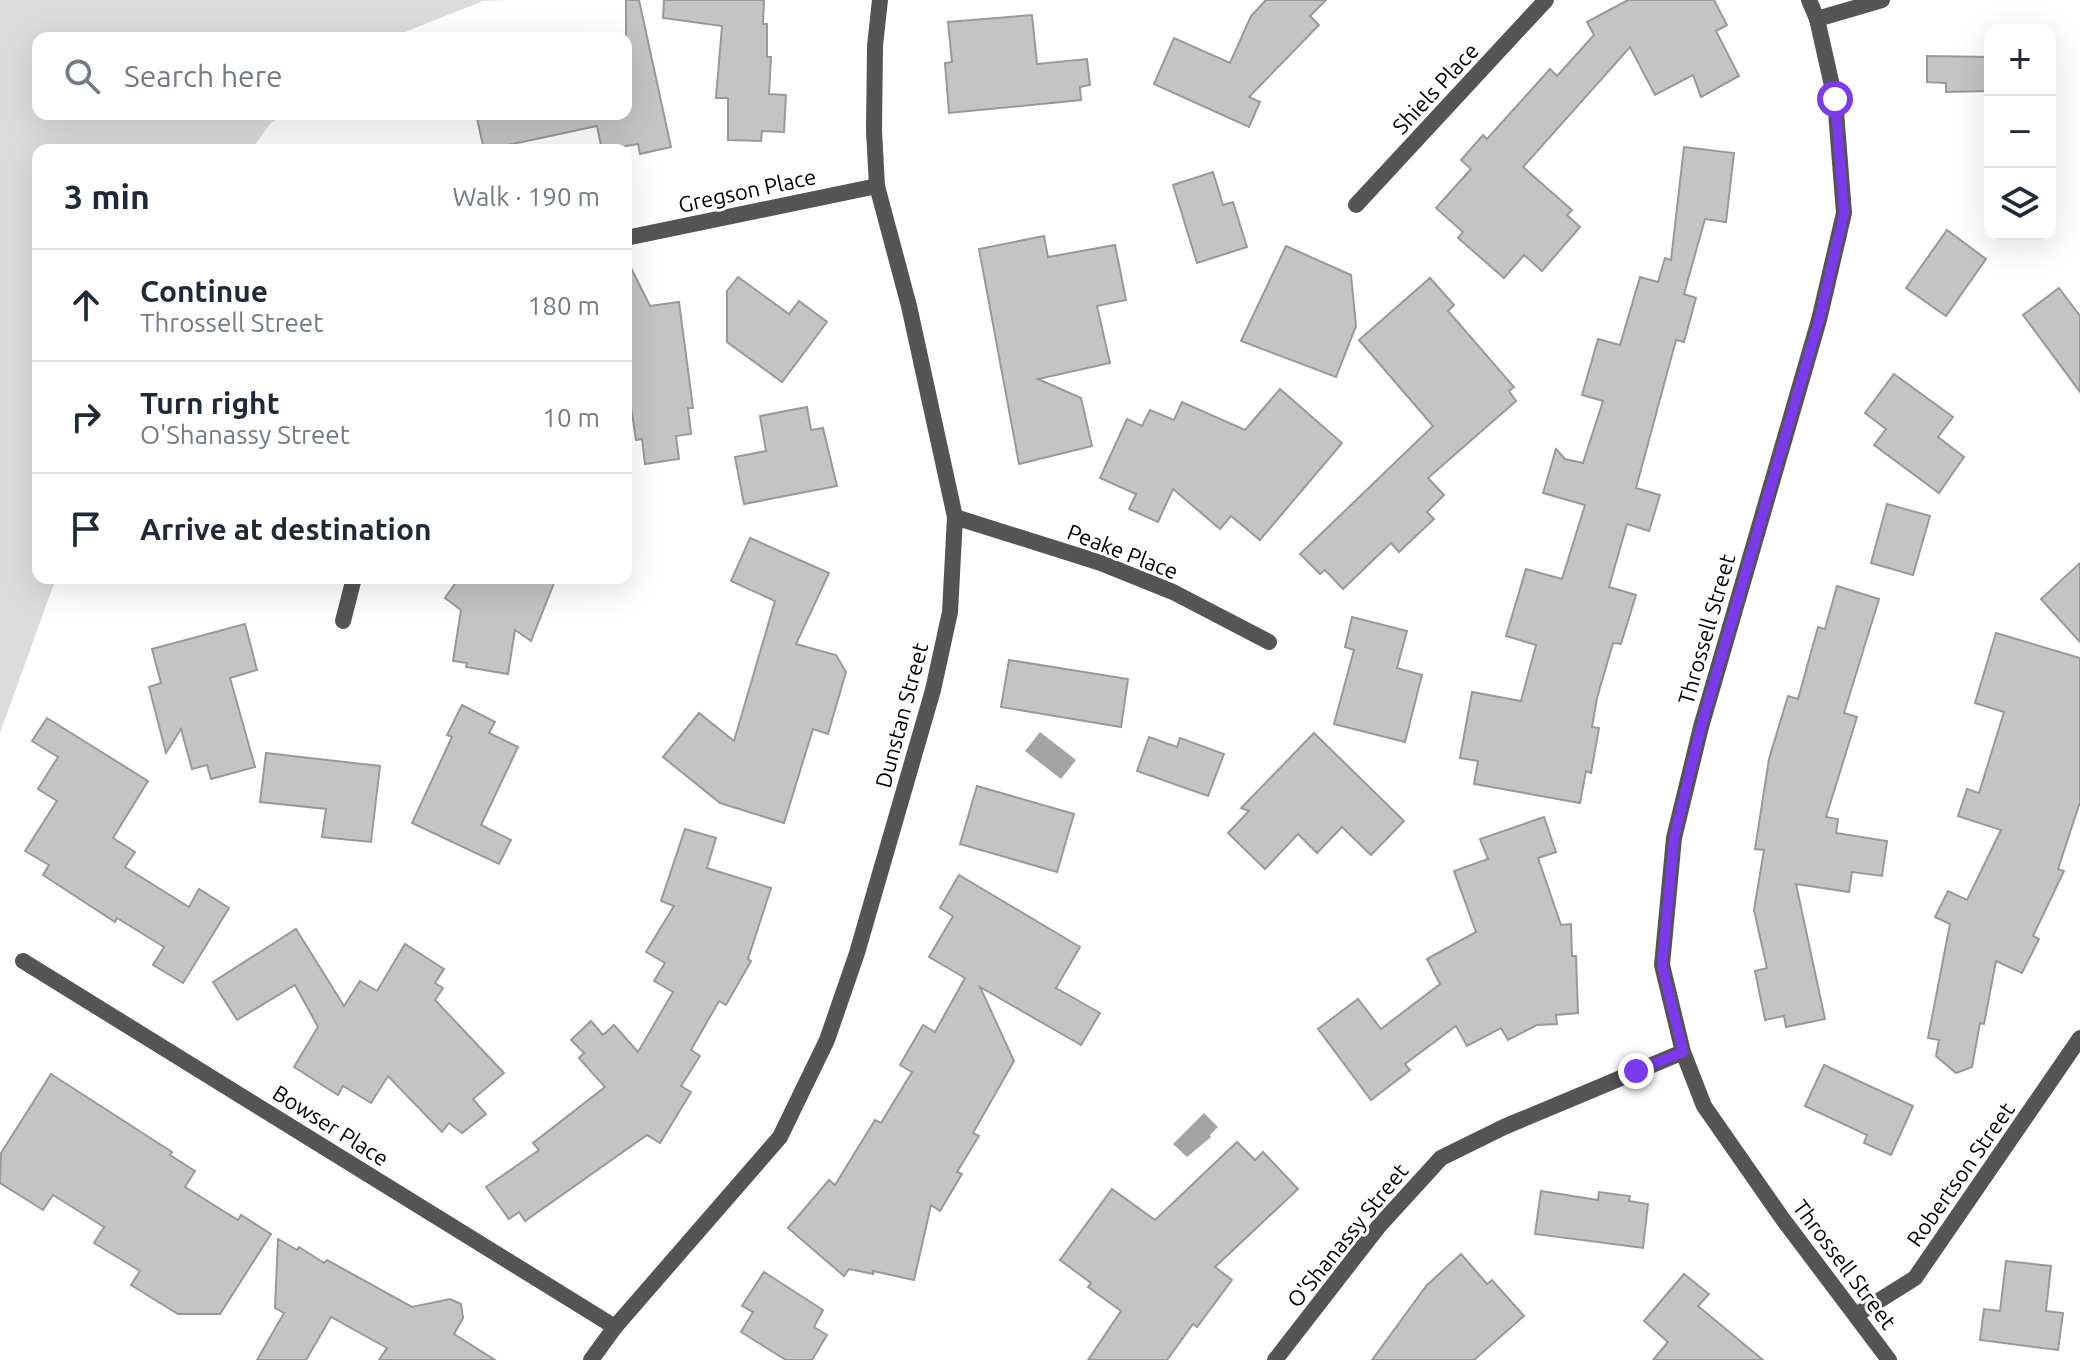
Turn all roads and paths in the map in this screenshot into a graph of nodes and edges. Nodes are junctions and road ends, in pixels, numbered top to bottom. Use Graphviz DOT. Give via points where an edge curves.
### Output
graph roads {
  1 [pos="880,0"];
  2 [pos="1546,0"];
  3 [pos="1809,0"];
  4 [pos="1882,0"];
  5 [pos="1817,19"];
  6 [pos="877,186"];
  7 [pos="1356,205"];
  8 [pos="632,237"];
  9 [pos="955,517"];
  10 [pos="352,584"];
  11 [pos="343,621"];
  12 [pos="1269,642"];
  13 [pos="23,961"];
  14 [pos="2080,1038"];
  15 [pos="1683,1052"];
  16 [pos="1856,1315"];
  17 [pos="615,1327"];
  18 [pos="591,1360"];
  19 [pos="1275,1360"];
  20 [pos="1889,1360"];
  1 -- 6 [label="street, Dunstan Street" via="875,46"];
  2 -- 7 [label="street, Shiels Place"];
  3 -- 5 [label="street, Throssell Street"];
  4 -- 5 [label="street"];
  5 -- 15 [label="street, Throssell Street" via="1835,99 1844,213 1674,838 1662,965"];
  6 -- 8 [label="street, Gregson Place"];
  6 -- 9 [label="street, Dunstan Street"];
  9 -- 12 [label="street, Peake Place" via="1101,563 1173,592"];
  9 -- 17 [label="street, Dunstan Street" via="950,612 933,690 827,1040 780,1137"];
  10 -- 11 [label="street"];
  13 -- 17 [label="street, Bowser Place"];
  14 -- 16 [label="street, Robertson Street" via="1915,1278"];
  15 -- 16 [label="street, Throssell Street" via="1704,1106"];
  15 -- 19 [label="street, O'Shanassy Street" via="1441,1158 1379,1226"];
  16 -- 20 [label="street, Throssell Street"];
  17 -- 18 [label="street, Dunstan Street"];
}
